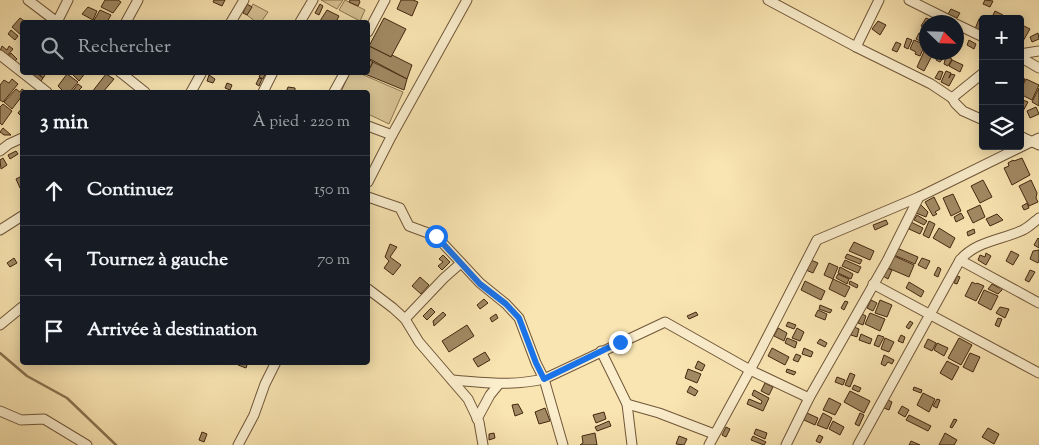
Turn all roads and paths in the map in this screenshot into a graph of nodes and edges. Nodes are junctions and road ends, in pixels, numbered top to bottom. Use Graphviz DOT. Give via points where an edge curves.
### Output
graph roads {
  1 [pos="28,0"];
  2 [pos="68,0"];
  3 [pos="138,0"];
  4 [pos="244,0"];
  5 [pos="313,0"];
  6 [pos="385,0"];
  7 [pos="467,0"];
  8 [pos="768,0"];
  9 [pos="879,0"];
  10 [pos="909,0"];
  11 [pos="939,15"];
  12 [pos="54,20"];
  13 [pos="58,20"];
  14 [pos="127,20"];
  15 [pos="232,20"];
  16 [pos="301,20"];
  17 [pos="370,28"];
  18 [pos="964,28"];
  19 [pos="979,35"];
  20 [pos="856,47"];
  21 [pos="1039,50"];
  22 [pos="1024,54"];
  23 [pos="0,55"];
  24 [pos="1024,58"];
  25 [pos="1039,68"];
  26 [pos="20,71"];
  27 [pos="25,75"];
  28 [pos="124,75"];
  29 [pos="200,75"];
  30 [pos="272,75"];
  31 [pos="343,75"];
  32 [pos="979,76"];
  33 [pos="44,90"];
  34 [pos="142,90"];
  35 [pos="191,90"];
  36 [pos="264,90"];
  37 [pos="335,90"];
  38 [pos="952,98"];
  39 [pos="979,118"];
  40 [pos="370,127"];
  41 [pos="392,136"];
  42 [pos="1024,137"];
  43 [pos="0,138"];
  44 [pos="20,139"];
  45 [pos="1037,142"];
  46 [pos="9,144"];
  47 [pos="0,151"];
  48 [pos="370,178"];
  49 [pos="919,197"];
  50 [pos="370,199"];
  51 [pos="20,217"];
  52 [pos="1039,218"];
  53 [pos="1035,227"];
  54 [pos="1,228"];
  55 [pos="960,260"];
  56 [pos="461,263"];
  57 [pos="873,284"];
  58 [pos="370,291"];
  59 [pos="1039,303"];
  60 [pos="20,309"];
  61 [pos="929,314"];
  62 [pos="405,319"];
  63 [pos="0,325"];
  64 [pos="601,351"];
  65 [pos="274,365"];
  66 [pos="750,370"];
  67 [pos="1039,373"];
  68 [pos="544,379"];
  69 [pos="452,380"];
  70 [pos="498,384"];
  71 [pos="809,398"];
  72 [pos="627,404"];
  73 [pos="0,411"];
  74 [pos="477,419"];
  75 [pos="714,434"];
  76 [pos="87,445"];
  77 [pos="238,445"];
  78 [pos="483,445"];
  79 [pos="563,445"];
  80 [pos="632,445"];
  81 [pos="709,445"];
  82 [pos="786,445"];
  83 [pos="858,445"];
  1 -- 12 [label="street"];
  2 -- 13 [label="street"];
  3 -- 14 [label="street"];
  4 -- 15 [label="street"];
  5 -- 16 [label="street"];
  6 -- 17 [label="street"];
  7 -- 41 [label="street"];
  8 -- 20 [label="street"];
  9 -- 20 [label="street"];
  10 -- 11 [label="street"];
  18 -- 19 [label="street"];
  20 -- 38 [label="street" via="931,84"];
  21 -- 22 [label="street"];
  23 -- 26 [label="street"];
  24 -- 25 [label="street"];
  27 -- 33 [label="street"];
  28 -- 34 [label="street"];
  29 -- 35 [label="street"];
  30 -- 36 [label="street"];
  31 -- 37 [label="street"];
  32 -- 38 [label="street"];
  38 -- 39 [label="street" via="963,111"];
  40 -- 41 [label="street"];
  41 -- 48 [label="street"];
  42 -- 45 [label="street"];
  43 -- 46 [label="street"];
  44 -- 46 [label="street"];
  45 -- 49 [label="street"];
  46 -- 47 [label="street"];
  49 -- 57 [label="street"];
  49 -- 66 [label="street" via="817,240"];
  50 -- 56 [label="street" via="400,208 409,226 436,236"];
  51 -- 54 [label="street"];
  52 -- 53 [label="street"];
  53 -- 55 [label="street" via="976,247"];
  55 -- 59 [label="street"];
  55 -- 61 [label="street"];
  56 -- 62 [label="street"];
  56 -- 68 [label="street" via="519,318"];
  57 -- 61 [label="street"];
  57 -- 71 [label="street"];
  58 -- 62 [label="street"];
  60 -- 63 [label="street"];
  61 -- 67 [label="street"];
  61 -- 83 [label="street"];
  62 -- 69 [label="street" via="418,342"];
  64 -- 66 [label="street" via="665,322"];
  64 -- 68 [label="street"];
  64 -- 72 [label="street"];
  65 -- 77 [label="street"];
  66 -- 71 [label="street"];
  66 -- 75 [label="street"];
  68 -- 70 [label="street"];
  68 -- 79 [label="street"];
  69 -- 70 [label="street"];
  69 -- 74 [label="street" via="468,399"];
  70 -- 74 [label="street"];
  71 -- 82 [label="street"];
  72 -- 75 [label="street"];
  72 -- 80 [label="street"];
  73 -- 76 [label="street" via="21,420 44,419"];
  74 -- 78 [label="street"];
  75 -- 81 [label="street"];
}
